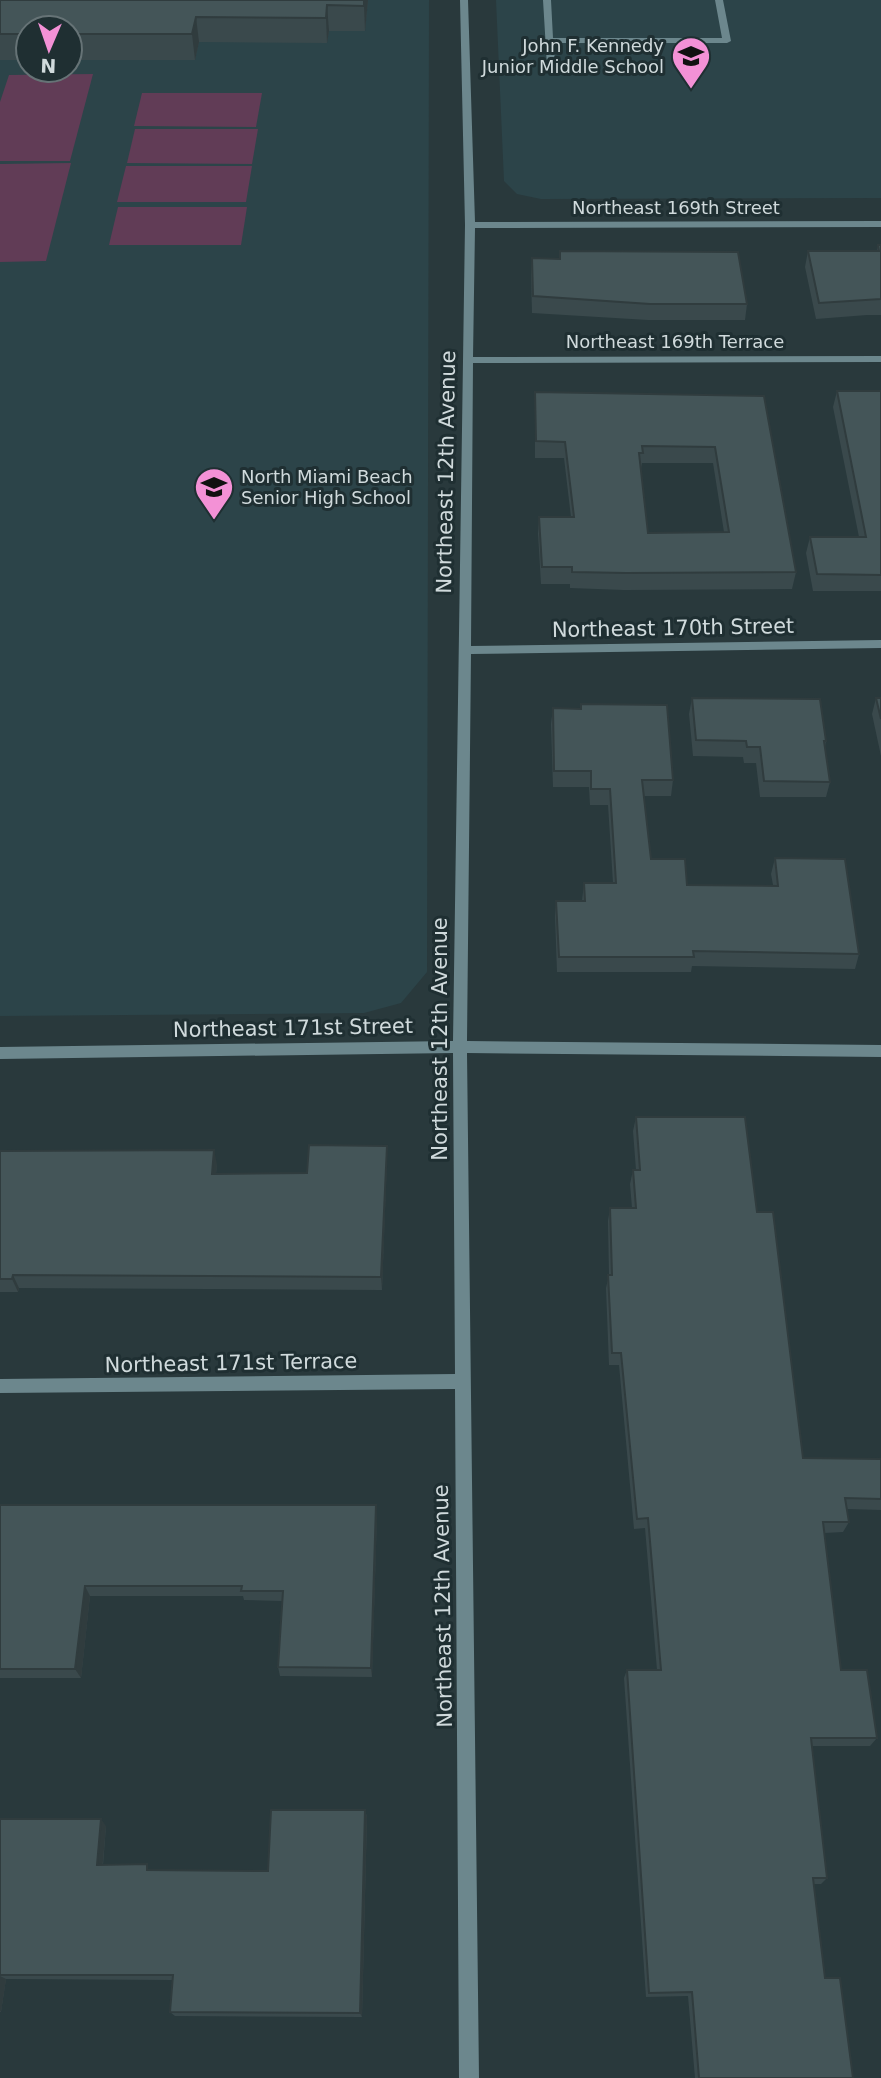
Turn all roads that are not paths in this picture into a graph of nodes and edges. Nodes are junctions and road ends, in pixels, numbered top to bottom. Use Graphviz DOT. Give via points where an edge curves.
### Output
graph roads {
  1 [pos="464,0"];
  2 [pos="547,0"];
  3 [pos="719,0"];
  4 [pos="551,40"];
  5 [pos="551,66"];
  6 [pos="881,224"];
  7 [pos="470,225"];
  8 [pos="881,359"];
  9 [pos="468,360"];
  10 [pos="881,644"];
  11 [pos="465,650"];
  12 [pos="460,1047"];
  13 [pos="881,1051"];
  14 [pos="0,1053"];
  15 [pos="462,1381"];
  16 [pos="0,1386"];
  17 [pos="469,2078"];
  1 -- 7 [label="street, Northeast 12th Avenue"];
  2 -- 4 [label="street"];
  3 -- 4 [label="street" via="727,41"];
  4 -- 5 [label="street"];
  6 -- 7 [label="street, Northeast 169th Street"];
  7 -- 9 [label="street, Northeast 12th Avenue"];
  8 -- 9 [label="street, Northeast 169th Terrace"];
  9 -- 11 [label="street, Northeast 12th Avenue"];
  10 -- 11 [label="street, Northeast 170th Street"];
  11 -- 12 [label="street, Northeast 12th Avenue"];
  12 -- 13 [label="street, Northeast 171st Street"];
  12 -- 14 [label="street, Northeast 171st Street"];
  12 -- 15 [label="street, Northeast 12th Avenue"];
  15 -- 16 [label="street, Northeast 171st Terrace"];
  15 -- 17 [label="street, Northeast 12th Avenue"];
}
